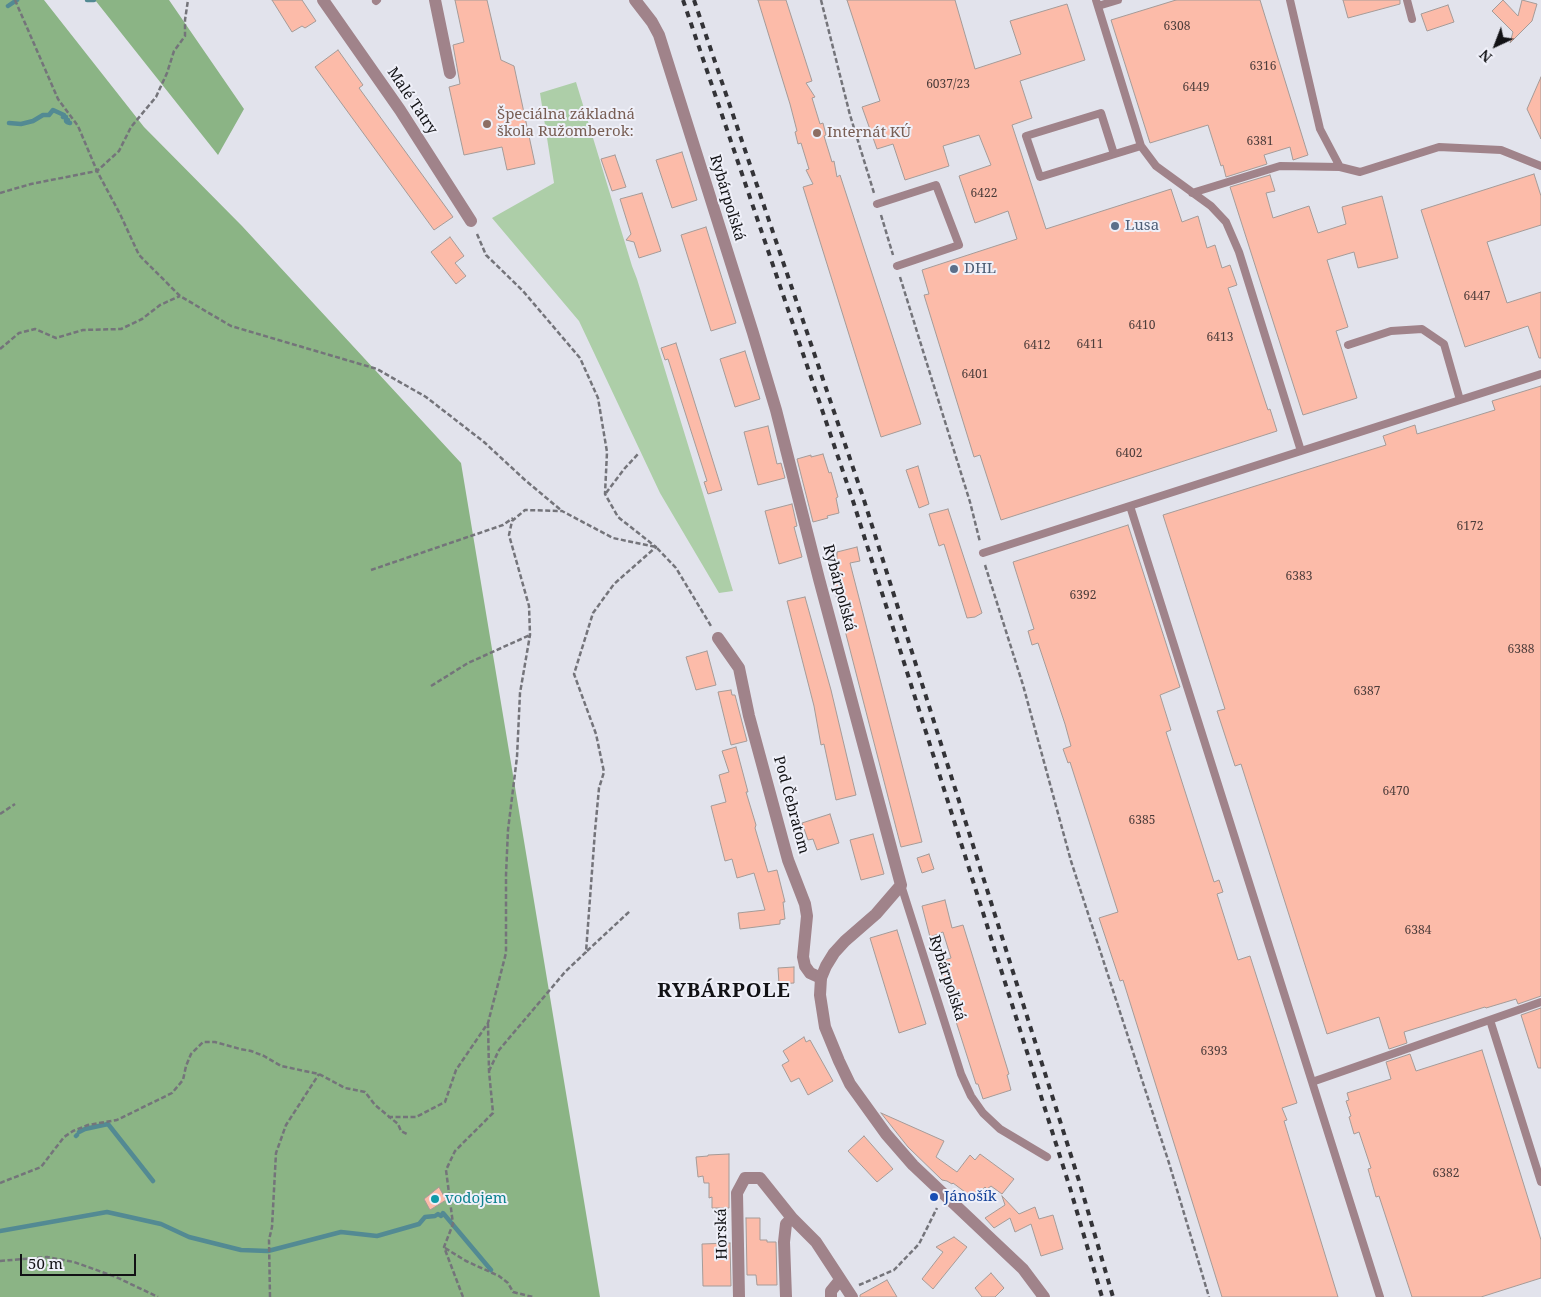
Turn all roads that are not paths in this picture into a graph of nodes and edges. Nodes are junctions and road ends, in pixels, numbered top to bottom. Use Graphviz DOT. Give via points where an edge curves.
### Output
graph roads {
  1 [pos="323,0"];
  2 [pos="435,0"];
  3 [pos="635,0"];
  4 [pos="1118,0"];
  5 [pos="1290,0"];
  6 [pos="1407,0"];
  7 [pos="1097,3"];
  8 [pos="1412,19"];
  9 [pos="450,73"];
  10 [pos="1140,146"];
  11 [pos="1114,154"];
  12 [pos="1541,166"];
  13 [pos="1340,167"];
  14 [pos="1192,193"];
  15 [pos="878,204"];
  16 [pos="471,221"];
  17 [pos="897,266"];
  18 [pos="1348,345"];
  19 [pos="1541,374"];
  20 [pos="1460,400"];
  21 [pos="1301,451"];
  22 [pos="1130,506"];
  23 [pos="982,553"];
  24 [pos="718,638"];
  25 [pos="901,886"];
  26 [pos="821,978"];
  27 [pos="1541,1002"];
  28 [pos="1490,1020"];
  29 [pos="1312,1082"];
  30 [pos="1047,1157"];
  31 [pos="1541,1182"];
  32 [pos="792,1218"];
  33 [pos="840,1280"];
  34 [pos="850,1294"];
  35 [pos="739,1297"];
  36 [pos="786,1297"];
  37 [pos="831,1297"];
  38 [pos="1044,1297"];
  39 [pos="1380,1297"];
  1 -- 16 [label="street, Malé Tatry" via="400,110"];
  2 -- 9 [label="street"];
  3 -- 25 [label="street, Rybárpoľská" via="659,36 756,343"];
  4 -- 7 [label="lane"];
  5 -- 13 [label="lane" via="1320,129"];
  6 -- 8 [label="lane"];
  7 -- 10 [label="lane"];
  10 -- 11 [label="lane"];
  10 -- 14 [label="lane" via="1156,166"];
  11 -- 11 [label="lane" via="1040,177 1026,136 1101,113"];
  12 -- 13 [label="lane" via="1501,150 1439,147 1360,172"];
  13 -- 14 [label="lane" via="1280,166"];
  14 -- 21 [label="lane" via="1226,222 1239,252"];
  15 -- 17 [label="lane" via="936,185 959,245"];
  18 -- 20 [label="lane" via="1391,330 1422,329 1444,344"];
  19 -- 20 [label="lane"];
  20 -- 21 [label="lane"];
  21 -- 22 [label="lane"];
  22 -- 23 [label="lane"];
  22 -- 29 [label="lane"];
  24 -- 26 [label="street, Pod Čebratom" via="739,668 788,860 805,904 805,966 810,973"];
  25 -- 26 [label="street" via="839,947"];
  25 -- 30 [label="lane, Rybárpoľská" via="961,1074 971,1096 1000,1129"];
  26 -- 38 [label="street" via="825,1027 850,1084 913,1165 1022,1269"];
  27 -- 28 [label="lane"];
  28 -- 29 [label="lane"];
  28 -- 31 [label="lane"];
  29 -- 39 [label="lane"];
  32 -- 33 [label="street, Horská" via="816,1242"];
  32 -- 35 [label="street, Horská" via="760,1178 745,1178 737,1193"];
  32 -- 36 [label="street" via="786,1224 784,1242"];
  33 -- 34 [label="street, Horská"];
  33 -- 37 [label="street" via="831,1291"];
}
